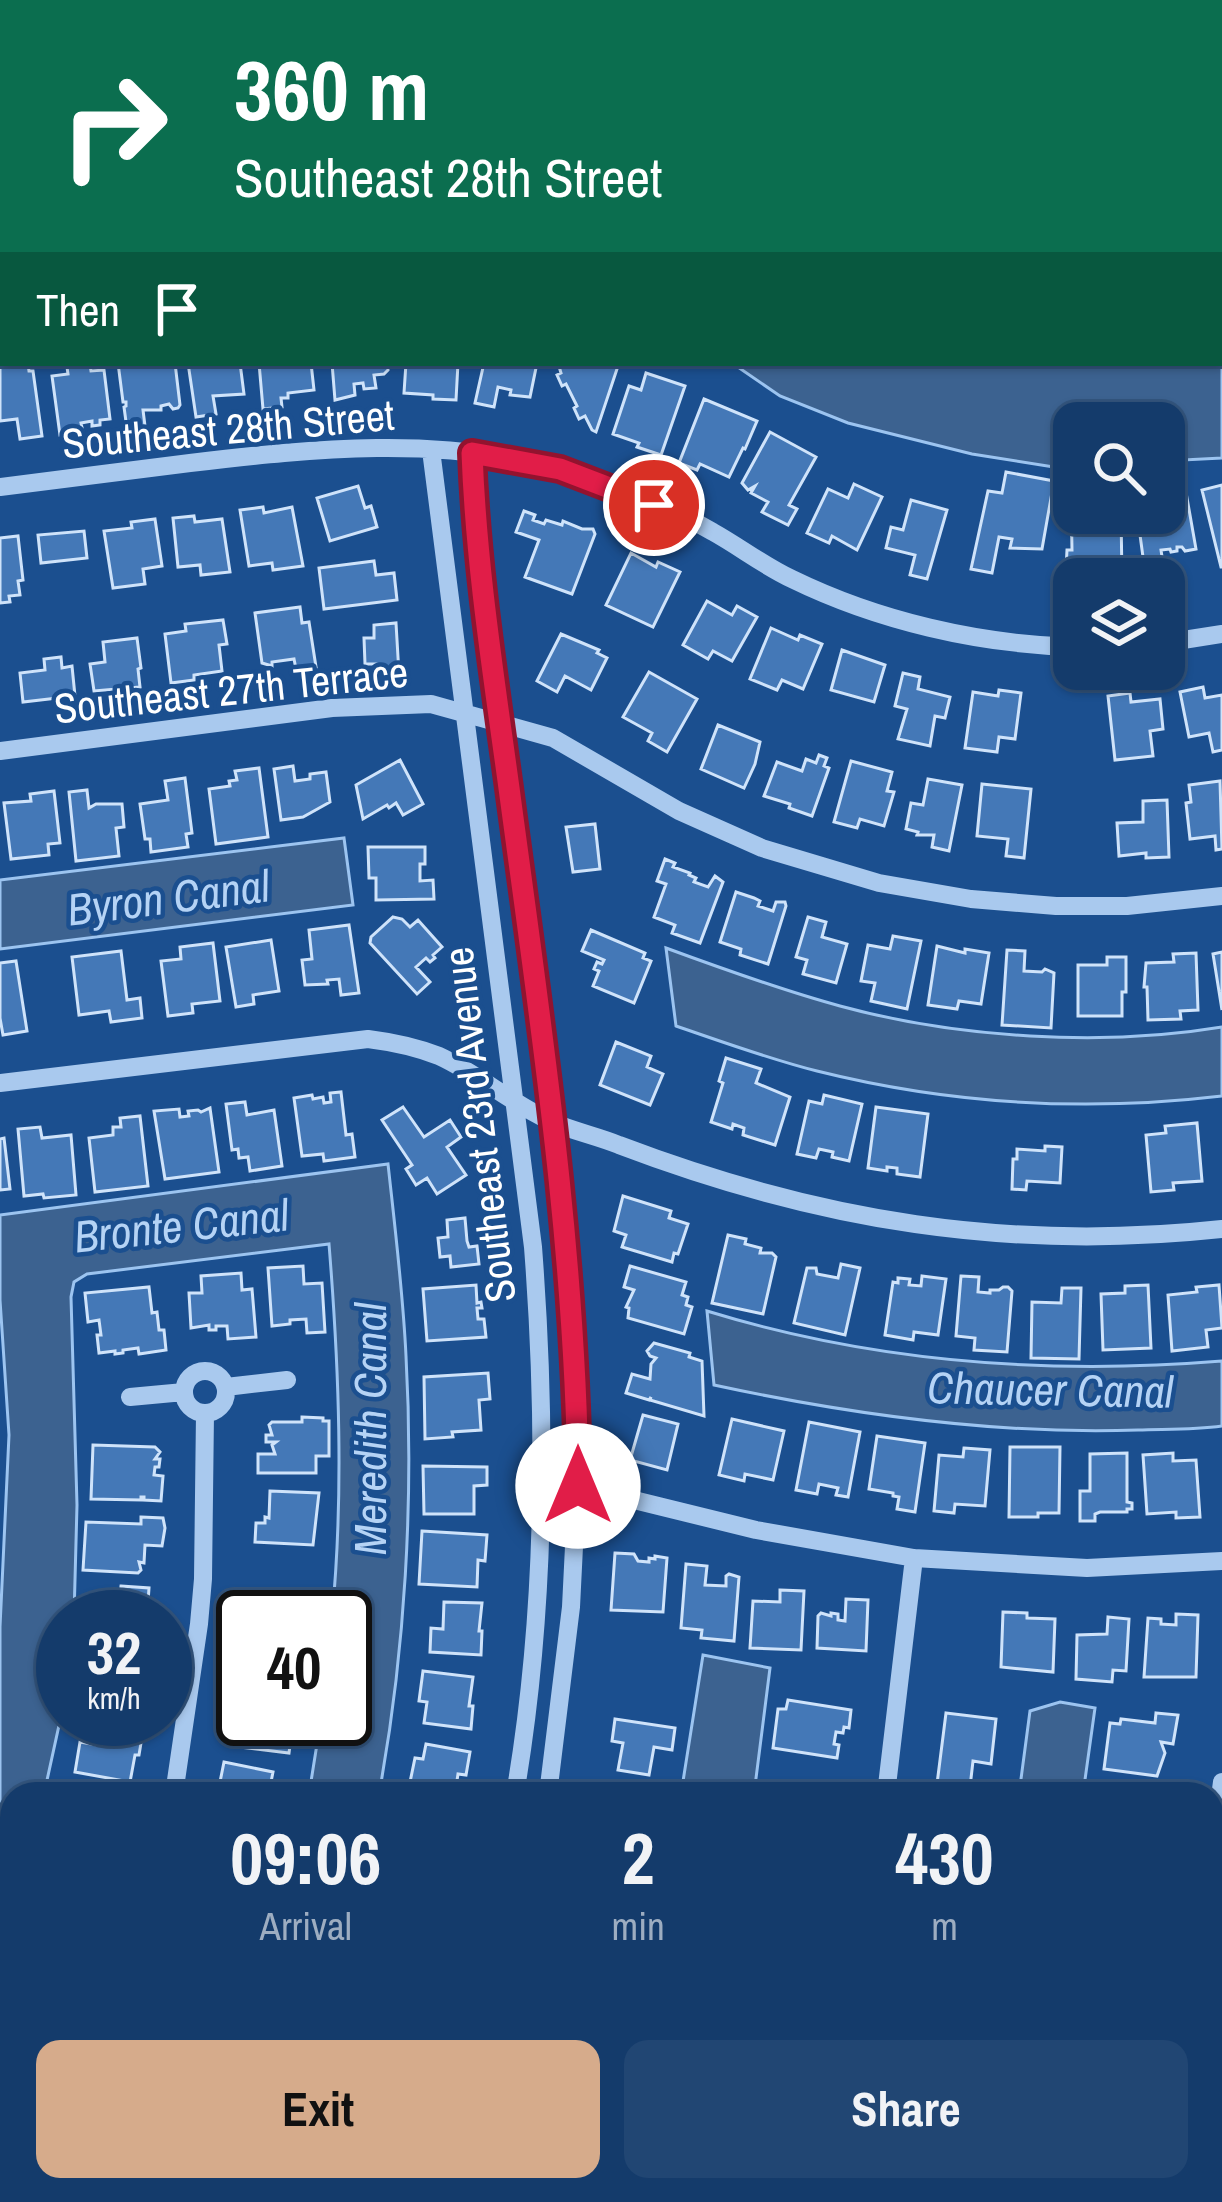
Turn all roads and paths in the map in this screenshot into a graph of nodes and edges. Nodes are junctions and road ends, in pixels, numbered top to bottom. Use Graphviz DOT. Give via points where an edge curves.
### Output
graph roads {
  1 [pos="431,449"];
  2 [pos="472,453"];
  3 [pos="0,487"];
  4 [pos="1222,634"];
  5 [pos="1185,640"];
  6 [pos="1053,645"];
  7 [pos="464,712"];
  8 [pos="500,722"];
  9 [pos="0,751"];
  10 [pos="1222,896"];
  11 [pos="0,1083"];
  12 [pos="515,1101"];
  13 [pos="551,1121"];
  14 [pos="1222,1229"];
  15 [pos="286,1380"];
  16 [pos="226,1387"];
  17 [pos="184,1391"];
  18 [pos="130,1397"];
  19 [pos="206,1413"];
  20 [pos="542,1485"];
  21 [pos="578,1486"];
  22 [pos="914,1558"];
  23 [pos="1222,1561"];
  24 [pos="176,1782"];
  25 [pos="517,1782"];
  26 [pos="549,1782"];
  27 [pos="887,1782"];
  1 -- 2 [label="street, Southeast 28th Street"];
  1 -- 3 [label="street, Southeast 28th Street" via="298,450"];
  1 -- 7 [label="street, Southeast 23rd Avenue"];
  2 -- 6 [label="street, Southeast 28th Street" via="585,476 689,519 790,578 884,614 981,638"];
  2 -- 8 [label="street, Southeast 23rd Avenue"];
  4 -- 5 [label="street"];
  7 -- 8 [label="street, Southeast 27th Terrace"];
  7 -- 9 [label="street, Southeast 27th Terrace" via="430,704 332,708"];
  7 -- 12 [label="street, Southeast 23rd Avenue"];
  8 -- 10 [label="street, Southeast 27th Terrace" via="553,738 647,795 762,848 879,883 1055,906"];
  8 -- 13 [label="street, Southeast 23rd Avenue"];
  11 -- 12 [label="street" via="368,1039 439,1057"];
  12 -- 13 [label="street"];
  12 -- 20 [label="street, Southeast 23rd Avenue" via="541,1349"];
  13 -- 14 [label="street" via="751,1190 907,1225 1081,1238"];
  13 -- 21 [label="street, Southeast 23rd Avenue" via="574,1340"];
  15 -- 16 [label="street"];
  16 -- 17 [label="street" via="219,1375 200,1371"];
  16 -- 19 [label="street" via="222,1405"];
  17 -- 18 [label="street"];
  17 -- 19 [label="street" via="192,1409"];
  19 -- 24 [label="street" via="200,1624"];
  20 -- 21 [label="street"];
  20 -- 25 [label="street, Southeast 23rd Avenue"];
  21 -- 22 [label="street"];
  21 -- 26 [label="street, Southeast 23rd Avenue"];
  22 -- 23 [label="street" via="1087,1568"];
  22 -- 27 [label="street"];
}
